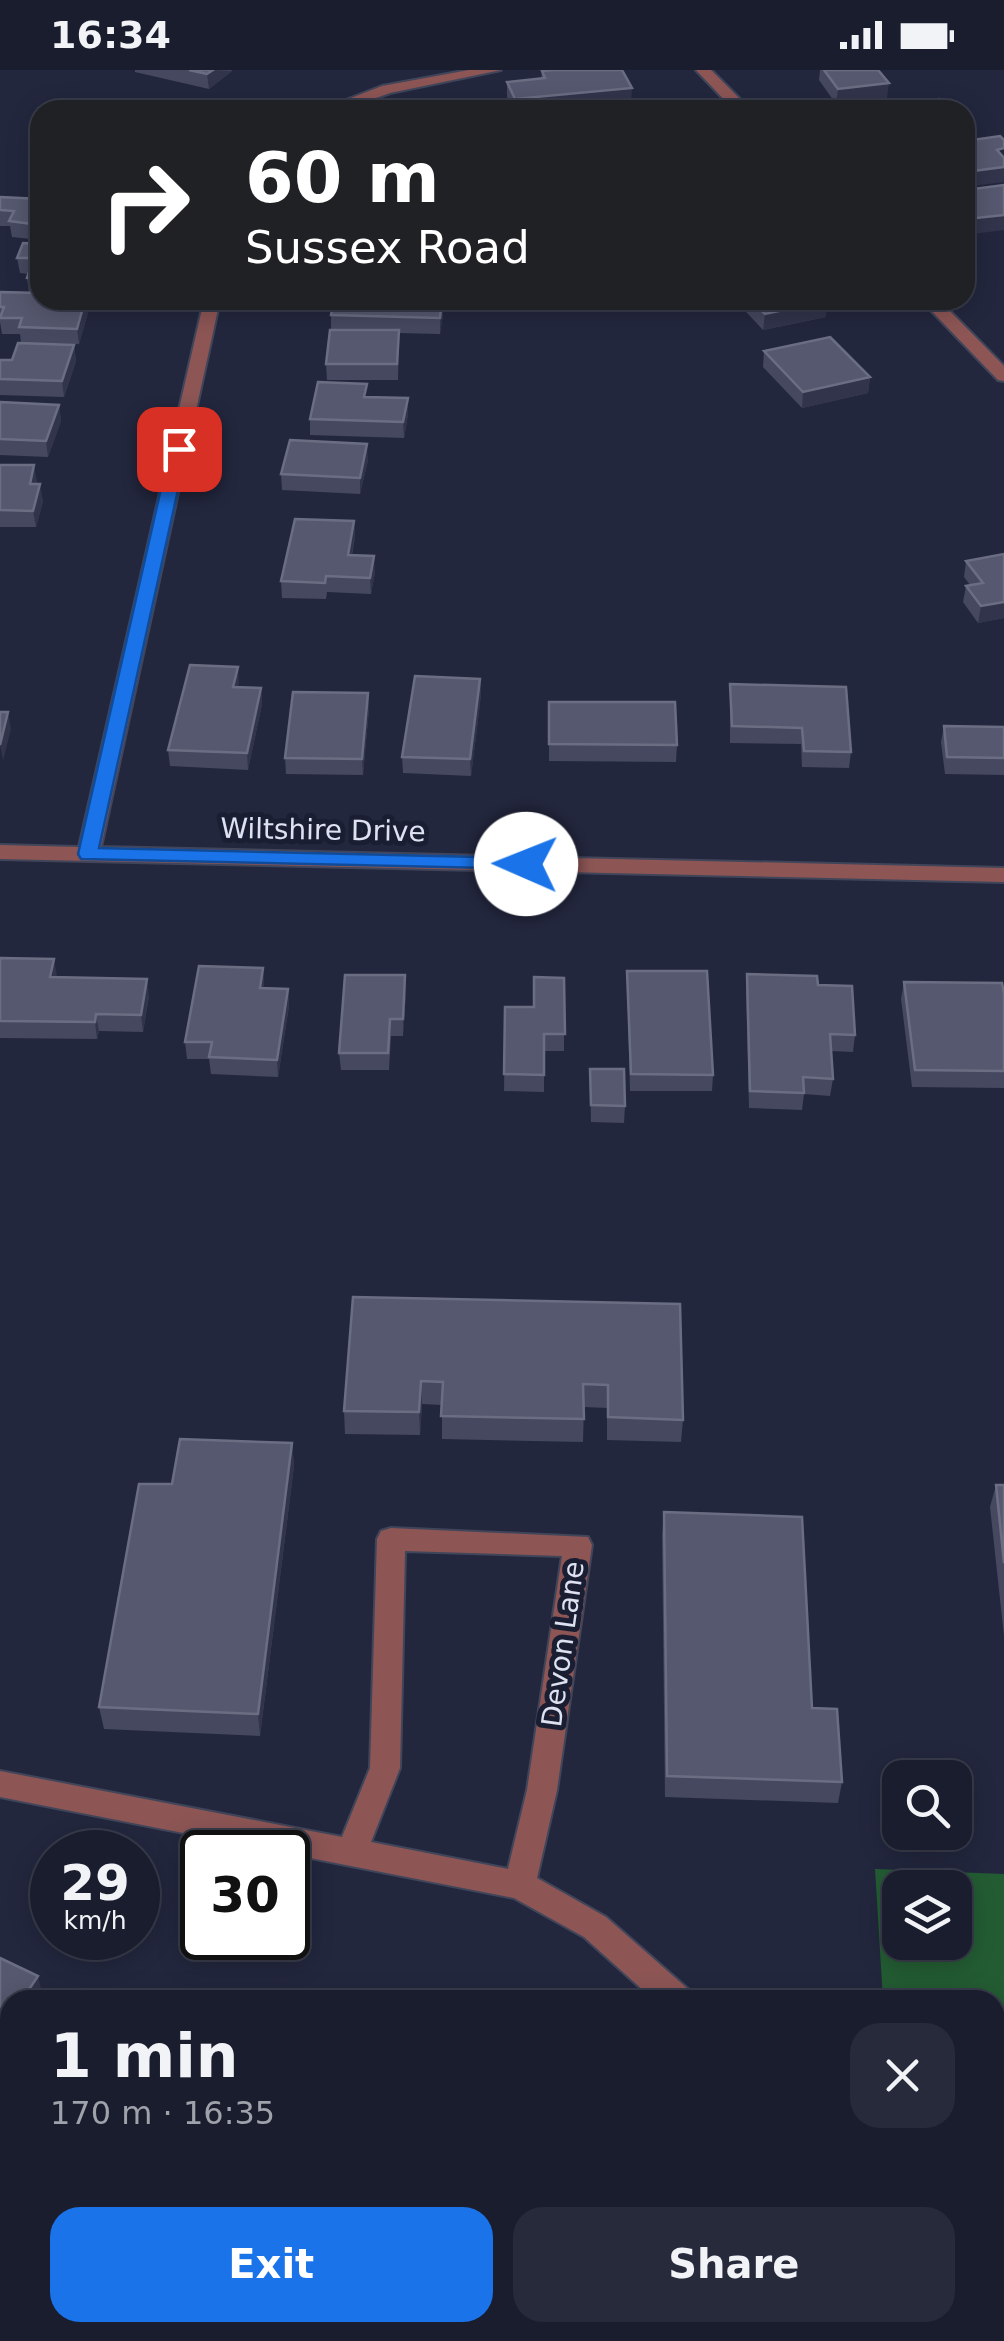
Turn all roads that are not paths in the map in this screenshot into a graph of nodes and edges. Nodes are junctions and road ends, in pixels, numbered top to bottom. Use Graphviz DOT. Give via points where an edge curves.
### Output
graph roads {
  1 [pos="494,70"];
  2 [pos="703,70"];
  3 [pos="356,100"];
  4 [pos="732,100"];
  5 [pos="210,310"];
  6 [pos="940,310"];
  7 [pos="1004,376"];
  8 [pos="0,852"];
  9 [pos="88,854"];
  10 [pos="1004,875"];
  11 [pos="0,1784"];
  12 [pos="352,1850"];
  13 [pos="520,1885"];
  14 [pos="666,1990"];
  1 -- 3 [label="street"];
  2 -- 4 [label="street"];
  5 -- 9 [label="street"];
  6 -- 7 [label="street"];
  8 -- 9 [label="street, Wiltshire Drive"];
  9 -- 10 [label="street, Wiltshire Drive"];
  11 -- 12 [label="street"];
  12 -- 13 [label="street"];
  12 -- 13 [label="street, Devon Lane" via="385,1768 391,1539 578,1545 542,1790"];
  13 -- 14 [label="street" via="595,1927"];
}
